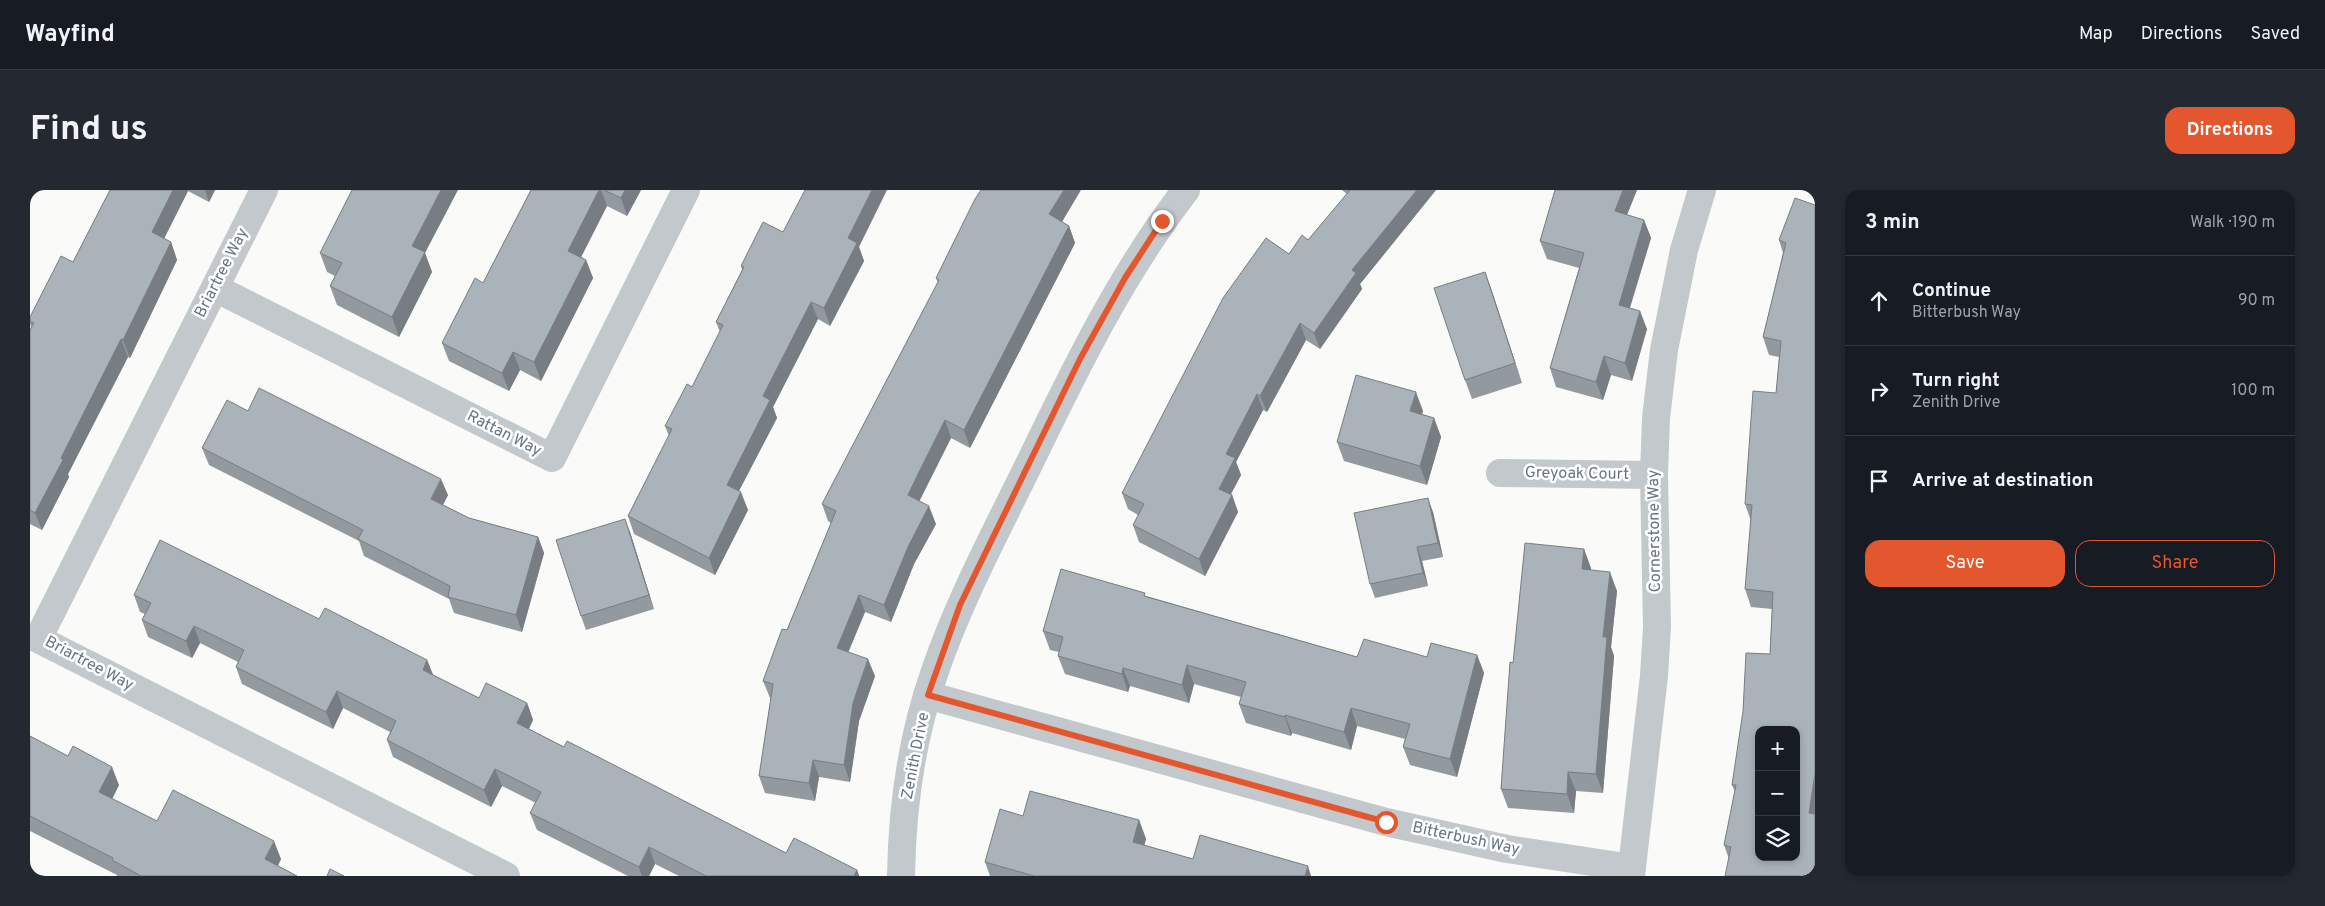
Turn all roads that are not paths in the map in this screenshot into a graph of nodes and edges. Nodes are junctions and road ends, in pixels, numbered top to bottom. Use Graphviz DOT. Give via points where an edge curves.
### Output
graph roads {
  1 [pos="264,190"];
  2 [pos="686,190"];
  3 [pos="1186,190"];
  4 [pos="1702,190"];
  5 [pos="215,288"];
  6 [pos="1500,473"];
  7 [pos="1654,475"];
  8 [pos="928,695"];
  9 [pos="1631,872"];
  10 [pos="506,876"];
  11 [pos="902,876"];
  1 -- 5 [label="street, Briartree Way"];
  2 -- 5 [label="street, Rattan Way" via="552,458"];
  3 -- 8 [label="street, Zenith Drive" via="1125,278 1080,359 960,605"];
  4 -- 7 [label="street, Cornerstone Way" via="1684,250 1664,350 1656,418"];
  5 -- 10 [label="street, Briartree Way" via="38,639"];
  6 -- 7 [label="street, Greyoak Court"];
  7 -- 9 [label="street, Cornerstone Way" via="1657,627"];
  8 -- 9 [label="street, Bitterbush Way" via="1386,822"];
  8 -- 11 [label="street, Zenith Drive" via="910,776"];
}
